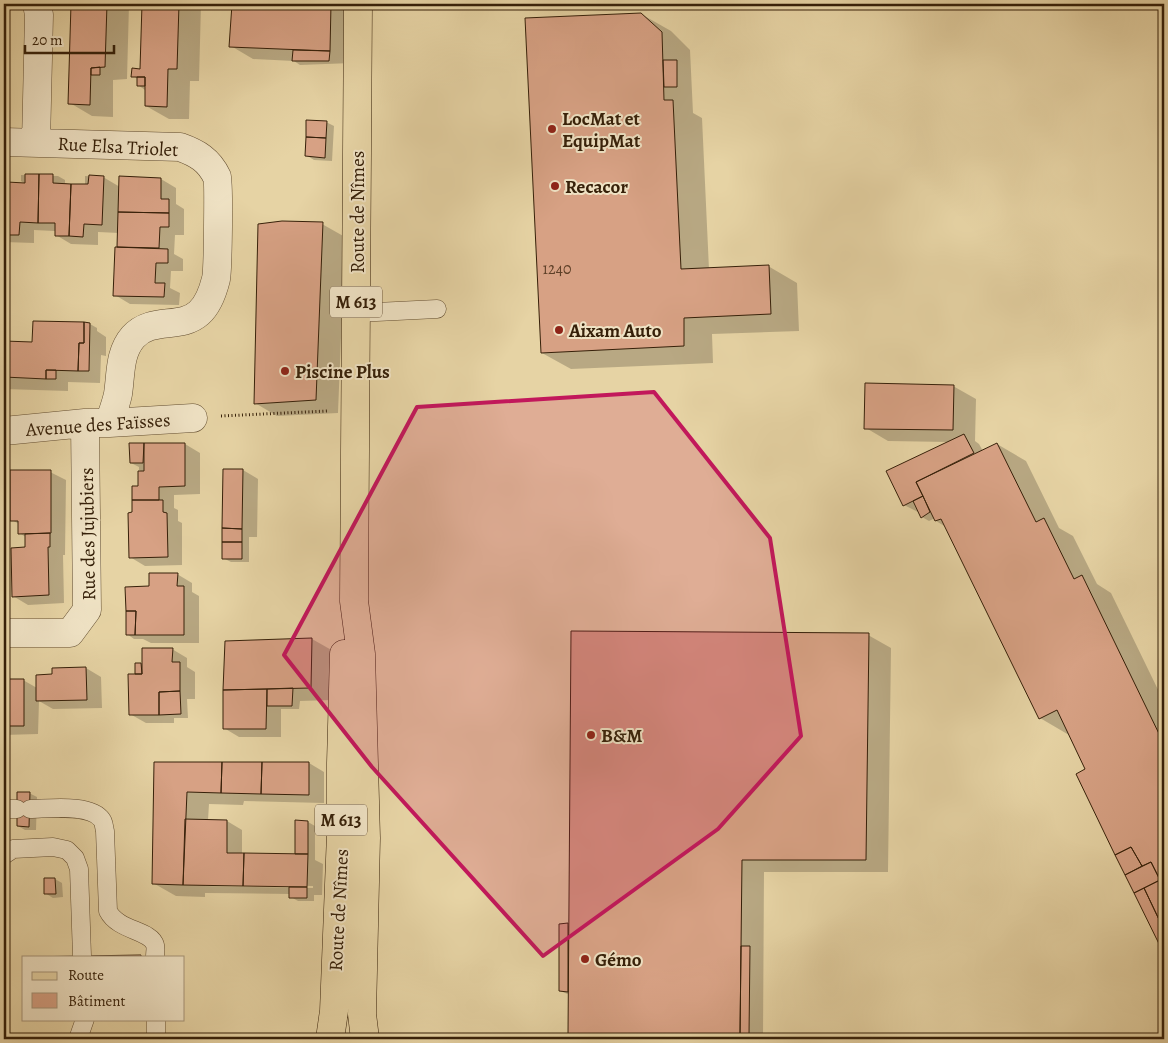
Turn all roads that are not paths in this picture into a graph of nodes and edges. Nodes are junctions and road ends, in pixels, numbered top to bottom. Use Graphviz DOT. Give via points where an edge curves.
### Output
graph roads {
  1 [pos="37,4"];
  2 [pos="358,4"];
  3 [pos="4,142"];
  4 [pos="36,143"];
  5 [pos="437,309"];
  6 [pos="356,313"];
  7 [pos="193,418"];
  8 [pos="97,423"];
  9 [pos="4,431"];
  10 [pos="354,601"];
  11 [pos="4,633"];
  12 [pos="17,809"];
  13 [pos="4,854"];
  14 [pos="82,956"];
  15 [pos="155,956"];
  16 [pos="85,1020"];
  17 [pos="156,1020"];
  18 [pos="78,1039"];
  19 [pos="156,1039"];
  20 [pos="330,1039"];
  21 [pos="365,1039"];
  1 -- 4 [label="street"];
  2 -- 6 [label="main road, Route de Nîmes / M 613"];
  3 -- 4 [label="street, Rue Elsa Triolet"];
  4 -- 8 [label="street, Rue Elsa Triolet" via="180,147 196,152 218,179 216,278 210,297 199,313 182,322 159,323 144,328 133,338 120,368 118,395"];
  5 -- 6 [label="lane"];
  6 -- 10 [label="main road, Route de Nîmes / M 613"];
  7 -- 8 [label="street, Avenue des Faïsses"];
  8 -- 9 [label="street, Avenue des Faïsses"];
  8 -- 11 [label="street, Rue des Jujubiers" via="87,610 70,633"];
  10 -- 20 [label="main road, Route de Nîmes / M 613" via="344,653 341,834"];
  10 -- 21 [label="main road, Route de Nîmes / M 613" via="362,663 366,838 362,1014"];
  12 -- 15 [label="lane" via="84,809 103,820 108,911 112,919 150,938 155,944"];
  13 -- 14 [label="lane" via="13,848 53,847 67,850 75,858 79,869"];
  16 -- 18 [label="lane"];
  17 -- 19 [label="lane"];
}
